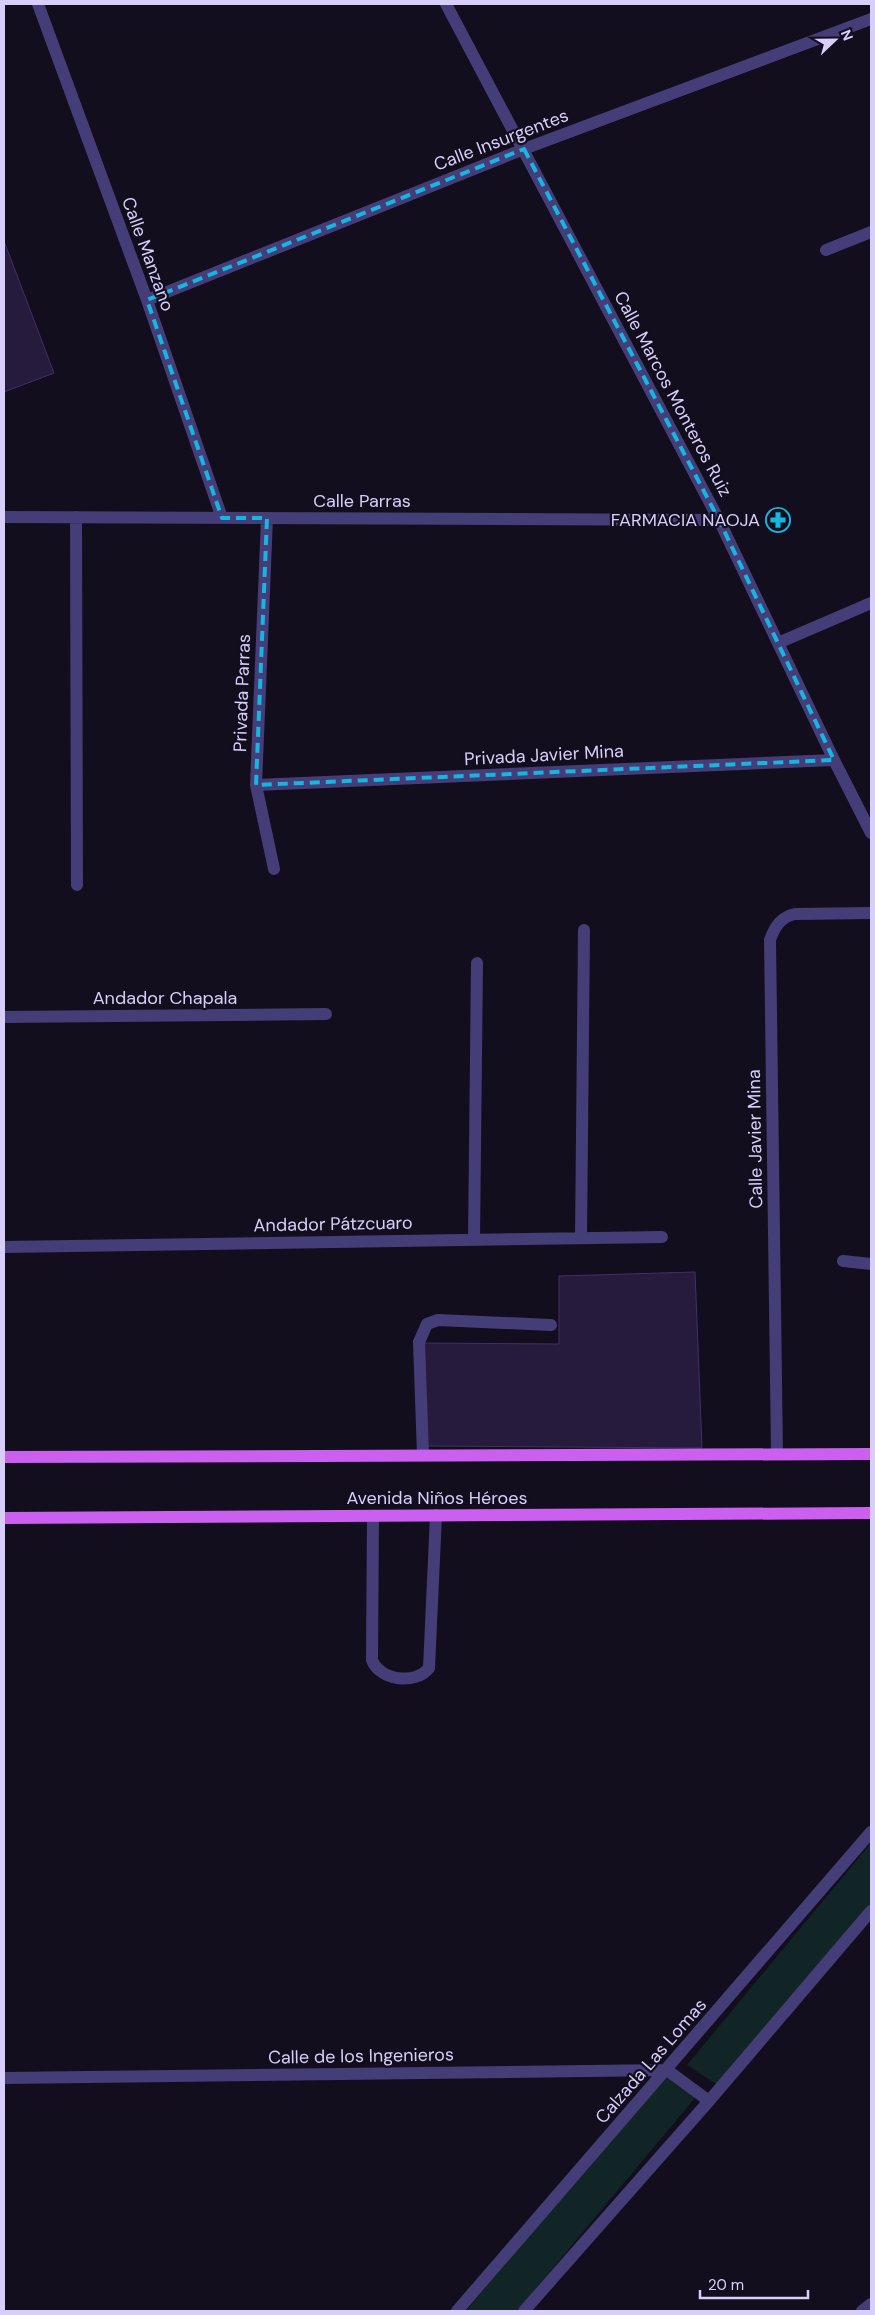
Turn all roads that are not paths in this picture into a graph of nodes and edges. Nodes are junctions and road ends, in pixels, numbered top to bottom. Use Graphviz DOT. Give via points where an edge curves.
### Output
graph roads {
  1 [pos="38,4"];
  2 [pos="446,4"];
  3 [pos="871,20"];
  4 [pos="524,148"];
  5 [pos="871,232"];
  6 [pos="826,250"];
  7 [pos="147,300"];
  8 [pos="4,517"];
  9 [pos="76,517"];
  10 [pos="222,518"];
  11 [pos="267,518"];
  12 [pos="719,520"];
  13 [pos="871,603"];
  14 [pos="778,643"];
  15 [pos="834,760"];
  16 [pos="256,785"];
  17 [pos="871,832"];
  18 [pos="274,868"];
  19 [pos="77,885"];
  20 [pos="871,913"];
  21 [pos="584,930"];
  22 [pos="477,963"];
  23 [pos="326,1014"];
  24 [pos="4,1017"];
  25 [pos="662,1236"];
  26 [pos="581,1238"];
  27 [pos="474,1240"];
  28 [pos="4,1247"];
  29 [pos="844,1261"];
  30 [pos="871,1264"];
  31 [pos="551,1325"];
  32 [pos="776,1453"];
  33 [pos="871,1454"];
  34 [pos="423,1455"];
  35 [pos="4,1457"];
  36 [pos="871,1513"];
  37 [pos="436,1515"];
  38 [pos="373,1516"];
  39 [pos="4,1518"];
  40 [pos="871,1832"];
  41 [pos="871,1911"];
  42 [pos="667,2070"];
  43 [pos="4,2078"];
  44 [pos="709,2101"];
  45 [pos="871,2304"];
  46 [pos="457,2311"];
  47 [pos="524,2311"];
  48 [pos="862,2311"];
  1 -- 7 [label="street, Calle Manzano"];
  2 -- 4 [label="street, Calle Marcos Monteros Ruiz"];
  3 -- 4 [label="street, Calle Insurgentes"];
  4 -- 7 [label="street, Calle Insurgentes"];
  4 -- 12 [label="street, Calle Marcos Monteros Ruiz"];
  5 -- 6 [label="street"];
  7 -- 10 [label="street, Calle Manzano"];
  8 -- 9 [label="street, Calle Parras"];
  9 -- 10 [label="street, Calle Parras"];
  9 -- 19 [label="street"];
  10 -- 11 [label="street, Calle Parras"];
  11 -- 12 [label="street, Calle Parras"];
  11 -- 16 [label="street, Privada Parras"];
  12 -- 14 [label="street, Calle Marcos Monteros Ruiz"];
  13 -- 14 [label="street"];
  14 -- 15 [label="street, Calle Marcos Monteros Ruiz"];
  15 -- 16 [label="street, Privada Javier Mina"];
  15 -- 17 [label="street, Calle Marcos Monteros Ruiz"];
  16 -- 18 [label="street, Privada Parras"];
  20 -- 32 [label="street, Calle Javier Mina" via="786,916 770,940"];
  21 -- 26 [label="street"];
  22 -- 27 [label="street"];
  23 -- 24 [label="street, Andador Chapala"];
  25 -- 26 [label="street, Andador Pátzcuaro"];
  26 -- 27 [label="street, Andador Pátzcuaro"];
  27 -- 28 [label="street, Andador Pátzcuaro"];
  29 -- 30 [label="street"];
  31 -- 34 [label="street" via="438,1320 427,1324 419,1342"];
  32 -- 33 [label="main road"];
  32 -- 34 [label="main road"];
  34 -- 35 [label="main road"];
  36 -- 37 [label="main road, Avenida Niños Héroes"];
  37 -- 38 [label="main road, Avenida Niños Héroes"];
  37 -- 38 [label="street" via="430,1668 412,1679 381,1673 372,1660"];
  38 -- 39 [label="main road, Avenida Niños Héroes"];
  40 -- 42 [label="street, Calzada Las Lomas"];
  41 -- 44 [label="street"];
  42 -- 43 [label="street, Calle de los Ingenieros"];
  42 -- 44 [label="street"];
  42 -- 46 [label="street, Calzada Las Lomas"];
  44 -- 47 [label="street"];
  45 -- 48 [label="street"];
}
